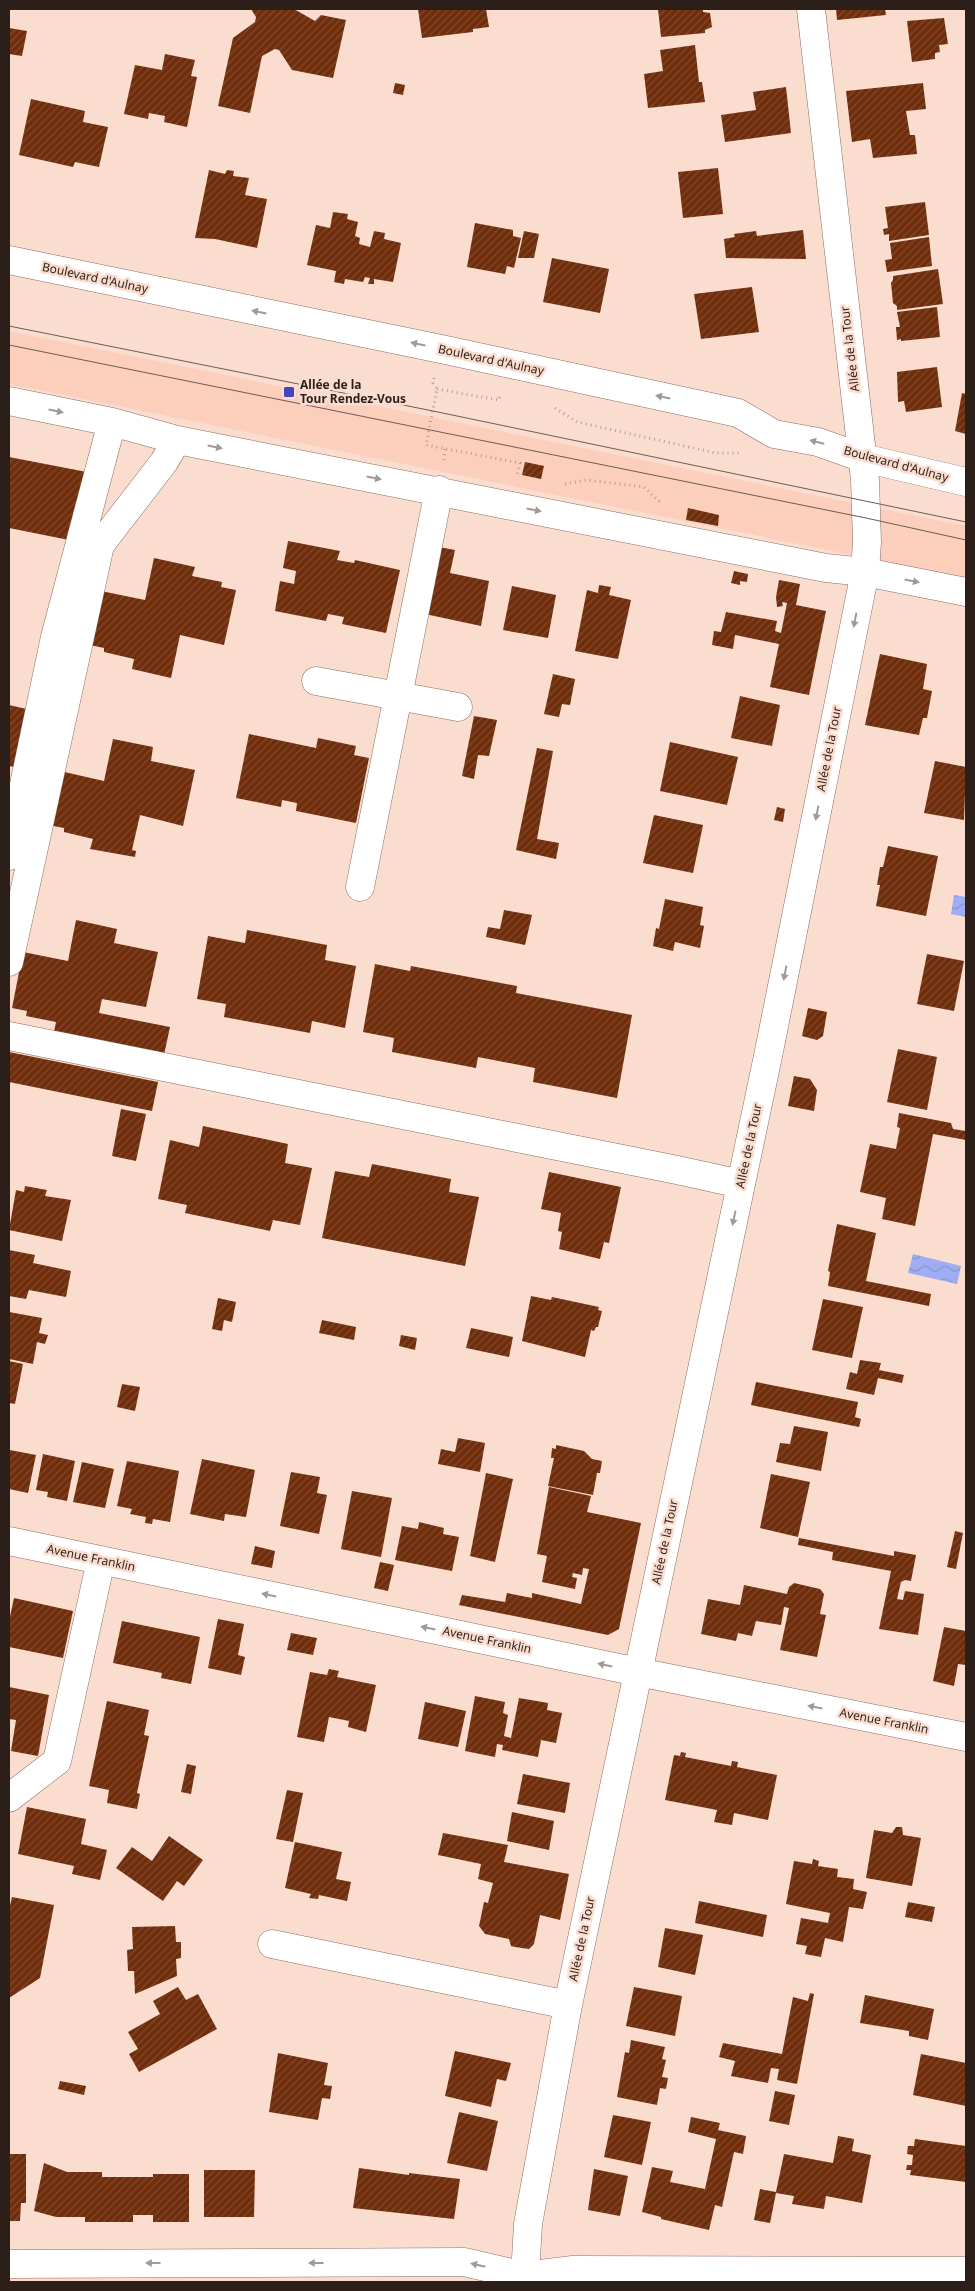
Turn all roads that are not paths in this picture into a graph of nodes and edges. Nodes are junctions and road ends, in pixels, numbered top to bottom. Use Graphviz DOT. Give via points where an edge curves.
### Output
graph roads {
  1 [pos="811,9"];
  2 [pos="9,260"];
  3 [pos="9,401"];
  4 [pos="112,422"];
  5 [pos="177,440"];
  6 [pos="863,458"];
  7 [pos="966,482"];
  8 [pos="439,490"];
  9 [pos="865,572"];
  10 [pos="966,592"];
  11 [pos="316,681"];
  12 [pos="398,696"];
  13 [pos="458,707"];
  14 [pos="9,856"];
  15 [pos="360,887"];
  16 [pos="9,962"];
  17 [pos="9,1036"];
  18 [pos="741,1184"];
  19 [pos="9,1541"];
  20 [pos="101,1560"];
  21 [pos="638,1672"];
  22 [pos="966,1737"];
  23 [pos="9,1798"];
  24 [pos="272,1944"];
  25 [pos="568,2005"];
  26 [pos="9,2264"];
  27 [pos="966,2271"];
  28 [pos="519,2279"];
  1 -- 6 [label="street, Allée de la Tour"];
  6 -- 2 [label="street, Boulevard d'Aulnay, one-way" via="818,442 774,434 738,413"];
  3 -- 4 [label="street, one-way"];
  4 -- 5 [label="street"];
  4 -- 14 [label="street" via="55,637"];
  5 -- 8 [label="street, one-way"];
  5 -- 16 [label="street" via="164,462 100,545"];
  6 -- 7 [label="street, Boulevard d'Aulnay"];
  6 -- 9 [label="street, Allée de la Tour" via="867,542"];
  8 -- 9 [label="street, one-way" via="826,568"];
  8 -- 12 [label="street"];
  9 -- 10 [label="street, one-way"];
  9 -- 18 [label="street, Allée de la Tour, one-way"];
  11 -- 12 [label="street"];
  12 -- 13 [label="street"];
  12 -- 15 [label="street"];
  17 -- 18 [label="street"];
  18 -- 21 [label="street, Allée de la Tour, one-way"];
  19 -- 20 [label="street, Avenue Franklin"];
  21 -- 20 [label="street, Avenue Franklin, one-way"];
  20 -- 23 [label="street" via="57,1761"];
  22 -- 21 [label="street, Avenue Franklin, one-way"];
  21 -- 25 [label="street, Allée de la Tour"];
  24 -- 25 [label="street"];
  25 -- 28 [label="street, Allée de la Tour"];
  28 -- 26 [label="street, one-way" via="464,2262"];
  27 -- 28 [label="street" via="573,2270"];
}
